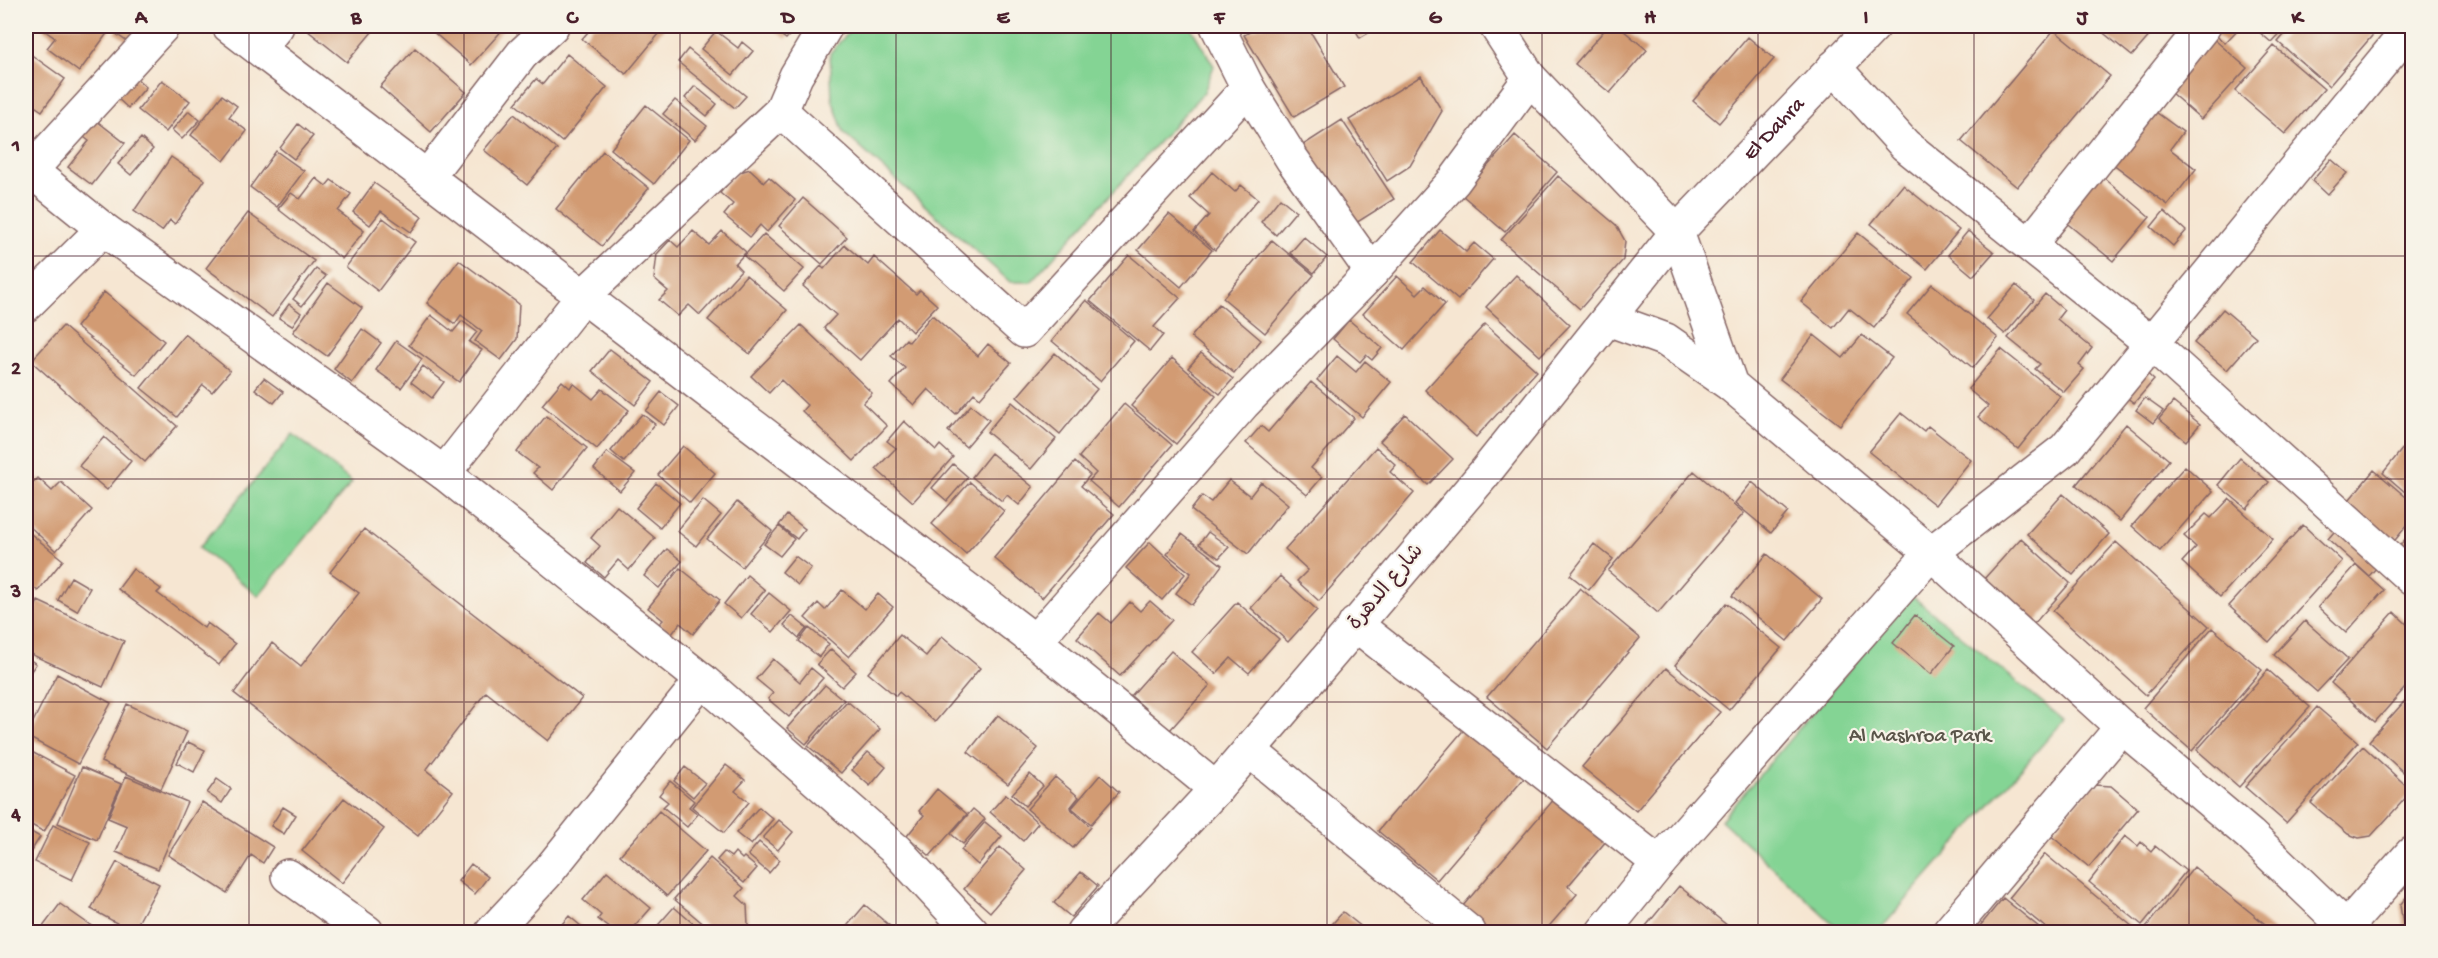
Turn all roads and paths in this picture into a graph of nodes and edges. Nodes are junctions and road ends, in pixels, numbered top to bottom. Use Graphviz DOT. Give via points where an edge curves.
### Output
graph roads {
  1 [pos="163,26"];
  2 [pos="229,26"];
  3 [pos="552,26"];
  4 [pos="826,26"];
  5 [pos="1216,26"];
  6 [pos="1496,26"];
  7 [pos="1874,26"];
  8 [pos="2204,26"];
  9 [pos="2412,26"];
  10 [pos="268,37"];
  11 [pos="1834,66"];
  12 [pos="1530,78"];
  13 [pos="1248,88"];
  14 [pos="781,111"];
  15 [pos="28,169"];
  16 [pos="427,177"];
  17 [pos="104,229"];
  18 [pos="1677,232"];
  19 [pos="2030,244"];
  20 [pos="1371,272"];
  21 [pos="583,296"];
  22 [pos="26,304"];
  23 [pos="1608,319"];
  24 [pos="2152,344"];
  25 [pos="1731,385"];
  26 [pos="444,473"];
  27 [pos="1931,553"];
  28 [pos="2412,579"];
  29 [pos="1355,624"];
  30 [pos="1035,641"];
  31 [pos="702,680"];
  32 [pos="2122,727"];
  33 [pos="1249,750"];
  34 [pos="1216,789"];
  35 [pos="2412,853"];
  36 [pos="1659,863"];
  37 [pos="288,876"];
  38 [pos="2346,931"];
  39 [pos="367,933"];
  40 [pos="492,933"];
  41 [pos="972,933"];
  42 [pos="1083,933"];
  43 [pos="1469,933"];
  44 [pos="1603,933"];
  45 [pos="1949,933"];
  1 -- 15 [label="street"];
  2 -- 10 [label="street"];
  3 -- 16 [label="street" via="522,54"];
  4 -- 14 [label="street"];
  5 -- 13 [label="street"];
  6 -- 12 [label="street"];
  7 -- 11 [label="street, El Dahra"];
  8 -- 19 [label="street"];
  9 -- 24 [label="street"];
  10 -- 16 [label="street"];
  11 -- 18 [label="street, El Dahra"];
  11 -- 19 [label="street" via="1905,145"];
  12 -- 18 [label="street"];
  12 -- 20 [label="street" via="1454,182"];
  13 -- 14 [label="street" via="1024,331"];
  13 -- 20 [label="street"];
  14 -- 21 [label="street"];
  15 -- 17 [label="street"];
  16 -- 21 [label="street"];
  17 -- 22 [label="street"];
  17 -- 26 [label="street"];
  18 -- 23 [label="street, شارع الدهرة"];
  18 -- 25 [label="street"];
  19 -- 24 [label="street"];
  20 -- 30 [label="street" via="1243,404"];
  21 -- 26 [label="street"];
  21 -- 30 [label="street"];
  23 -- 25 [label="street" via="1666,340"];
  23 -- 29 [label="street, شارع الدهرة" via="1483,475"];
  24 -- 27 [label="street" via="2065,449"];
  24 -- 28 [label="street"];
  25 -- 27 [label="street"];
  26 -- 31 [label="street"];
  27 -- 32 [label="street"];
  27 -- 36 [label="street"];
  29 -- 33 [label="street, شارع الدهرة"];
  29 -- 36 [label="street"];
  30 -- 34 [label="street"];
  31 -- 40 [label="street" via="546,874"];
  31 -- 41 [label="street" via="896,850"];
  32 -- 38 [label="street" via="2250,835"];
  32 -- 45 [label="street"];
  33 -- 34 [label="street, شارع الدهرة"];
  33 -- 43 [label="street"];
  34 -- 42 [label="street, شارع الدهرة"];
  35 -- 38 [label="street"];
  36 -- 44 [label="street"];
  37 -- 39 [label="street"];
}
